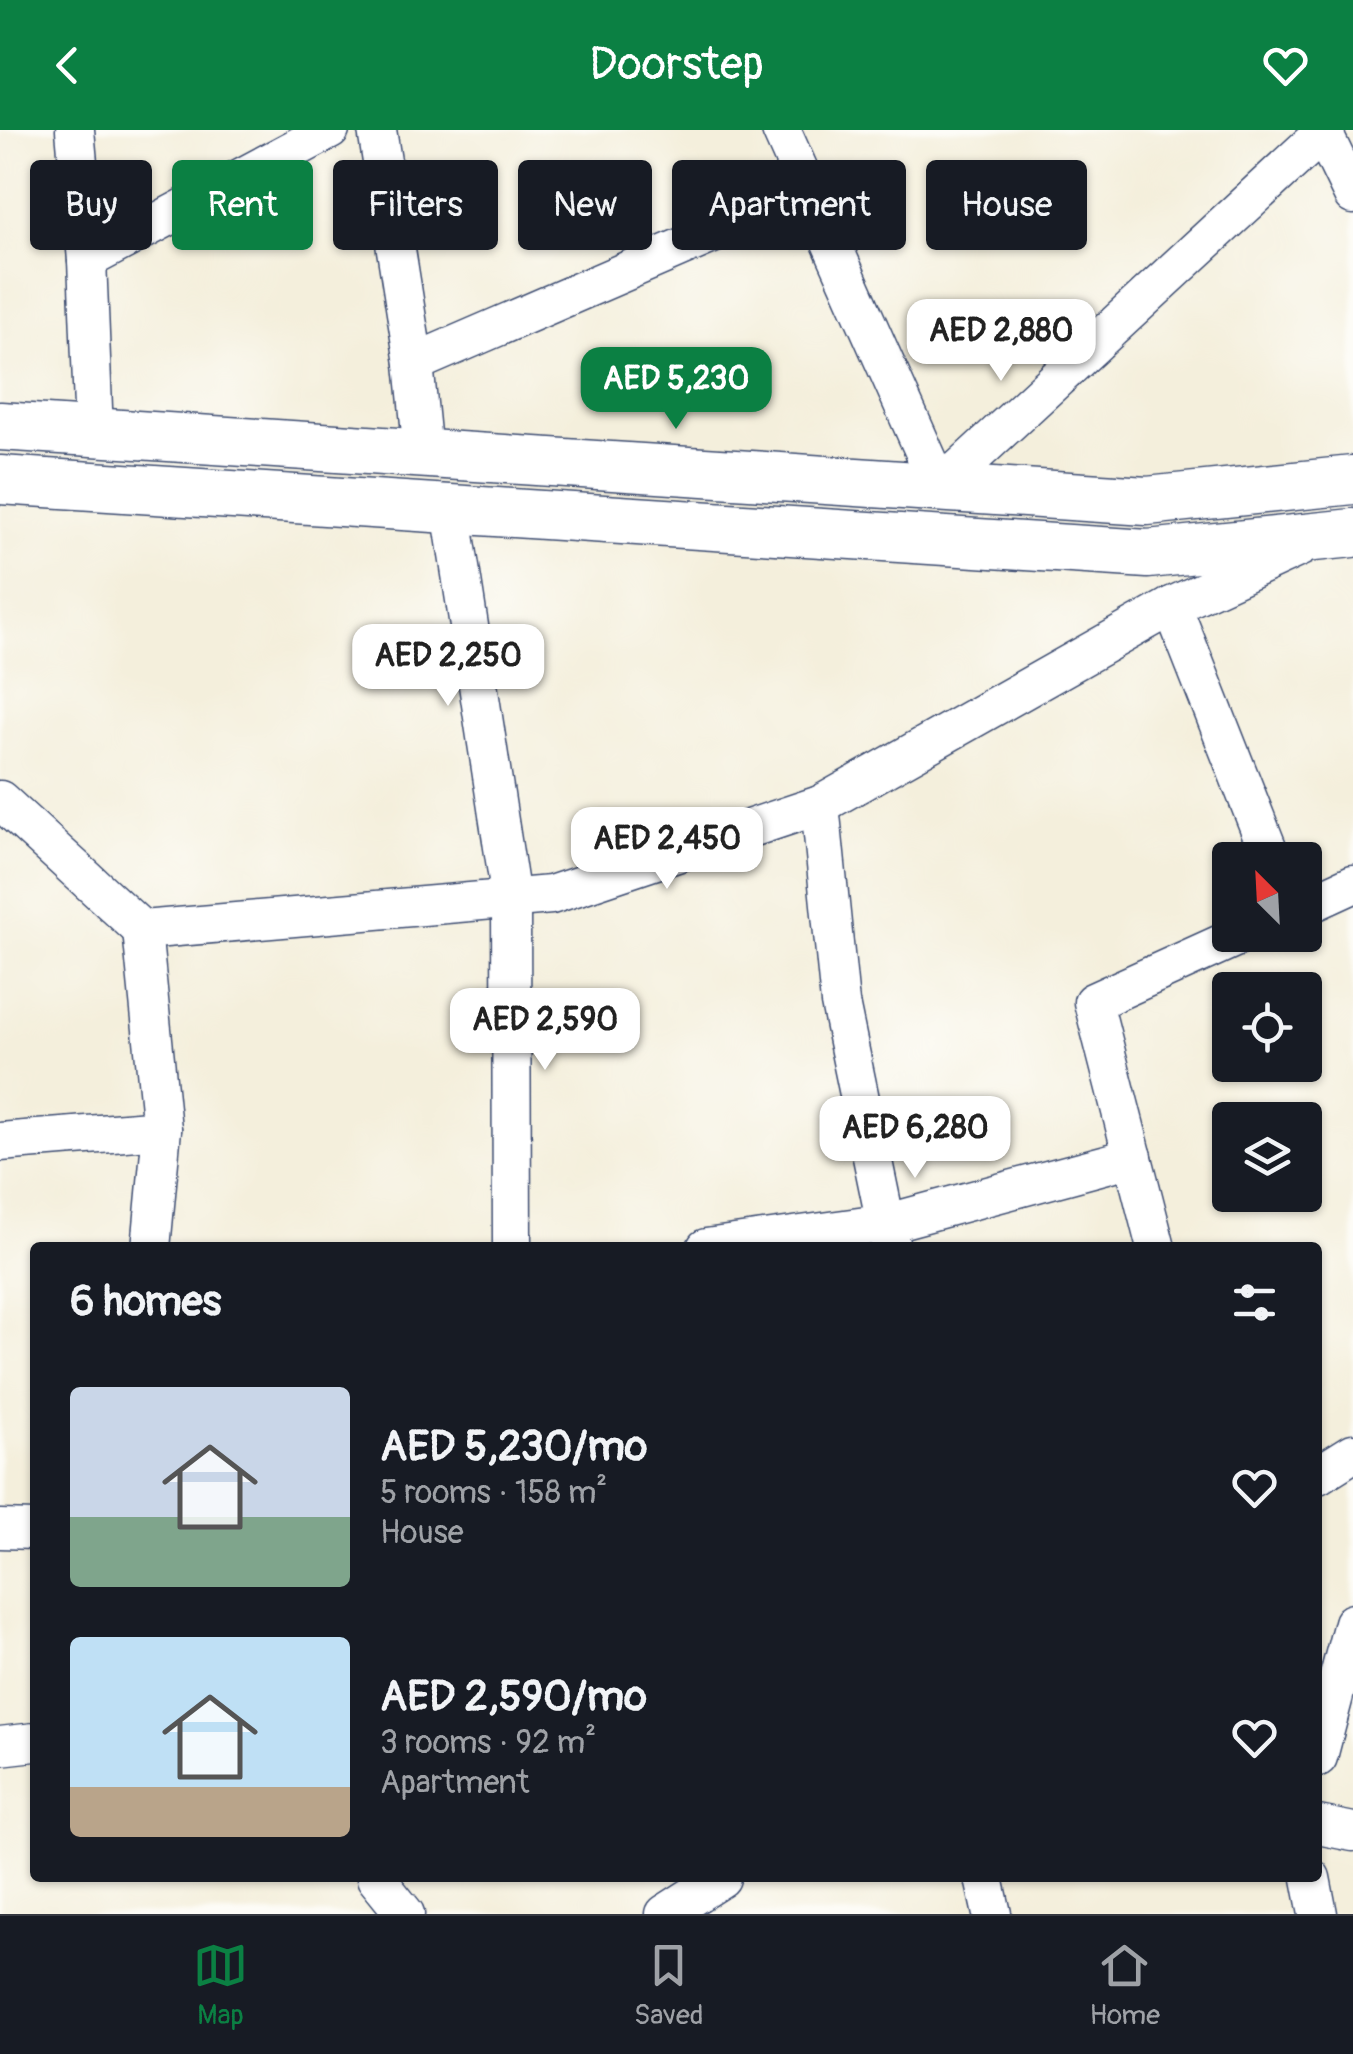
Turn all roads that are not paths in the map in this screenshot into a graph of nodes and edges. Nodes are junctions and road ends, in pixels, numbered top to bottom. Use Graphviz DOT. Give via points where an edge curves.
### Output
graph roads {
  1 [pos="76,130"];
  2 [pos="330,130"];
  3 [pos="378,130"];
  4 [pos="782,130"];
  5 [pos="1324,132"];
  6 [pos="794,160"];
  7 [pos="1353,195"];
  8 [pos="676,250"];
  9 [pos="833,250"];
  10 [pos="87,260"];
  11 [pos="414,364"];
  12 [pos="0,426"];
  13 [pos="94,433"];
  14 [pos="423,454"];
  15 [pos="0,480"];
  16 [pos="1353,480"];
  17 [pos="940,488"];
  18 [pos="451,509"];
  19 [pos="1339,534"];
  20 [pos="1172,606"];
  21 [pos="0,800"];
  22 [pos="820,806"];
  23 [pos="1265,842"];
  24 [pos="1353,884"];
  25 [pos="1322,898"];
  26 [pos="511,899"];
  27 [pos="142,930"];
  28 [pos="1212,948"];
  29 [pos="162,1130"];
  30 [pos="0,1142"];
  31 [pos="1133,1157"];
  32 [pos="890,1235"];
  33 [pos="152,1242"];
  34 [pos="512,1242"];
  35 [pos="791,1242"];
  36 [pos="1154,1242"];
  37 [pos="1353,1453"];
  38 [pos="1322,1472"];
  39 [pos="0,1529"];
  40 [pos="30,1530"];
  41 [pos="1353,1624"];
  42 [pos="1322,1742"];
  43 [pos="30,1743"];
  44 [pos="0,1746"];
  45 [pos="1322,1826"];
  46 [pos="1353,1832"];
  47 [pos="379,1882"];
  48 [pos="715,1882"];
  49 [pos="985,1882"];
  50 [pos="1312,1882"];
  51 [pos="405,1914"];
  52 [pos="665,1914"];
  53 [pos="992,1914"];
  54 [pos="1318,1914"];
  1 -- 10 [label="street"];
  2 -- 10 [label="street"];
  3 -- 11 [label="street"];
  4 -- 6 [label="street"];
  5 -- 7 [label="street"];
  5 -- 17 [label="street"];
  8 -- 11 [label="street"];
  9 -- 17 [label="street"];
  10 -- 13 [label="street"];
  11 -- 14 [label="street"];
  12 -- 13 [label="street"];
  13 -- 14 [label="street"];
  14 -- 17 [label="street"];
  15 -- 18 [label="street"];
  16 -- 17 [label="street" via="1147,500"];
  18 -- 19 [label="street" via="1148,554"];
  18 -- 26 [label="street"];
  19 -- 20 [label="street"];
  20 -- 22 [label="street"];
  20 -- 23 [label="street"];
  21 -- 27 [label="street"];
  22 -- 26 [label="street" via="551,895"];
  22 -- 32 [label="street" via="840,1003"];
  24 -- 25 [label="street"];
  26 -- 27 [label="street"];
  26 -- 34 [label="street"];
  27 -- 29 [label="street"];
  28 -- 31 [label="street" via="1093,1002"];
  29 -- 30 [label="street"];
  29 -- 33 [label="street"];
  31 -- 32 [label="street"];
  31 -- 36 [label="street"];
  32 -- 35 [label="street"];
  37 -- 38 [label="street"];
  39 -- 40 [label="street"];
  41 -- 42 [label="street"];
  43 -- 44 [label="street"];
  45 -- 46 [label="street"];
  47 -- 51 [label="street"];
  48 -- 52 [label="street"];
  49 -- 53 [label="street"];
  50 -- 54 [label="street"];
}
